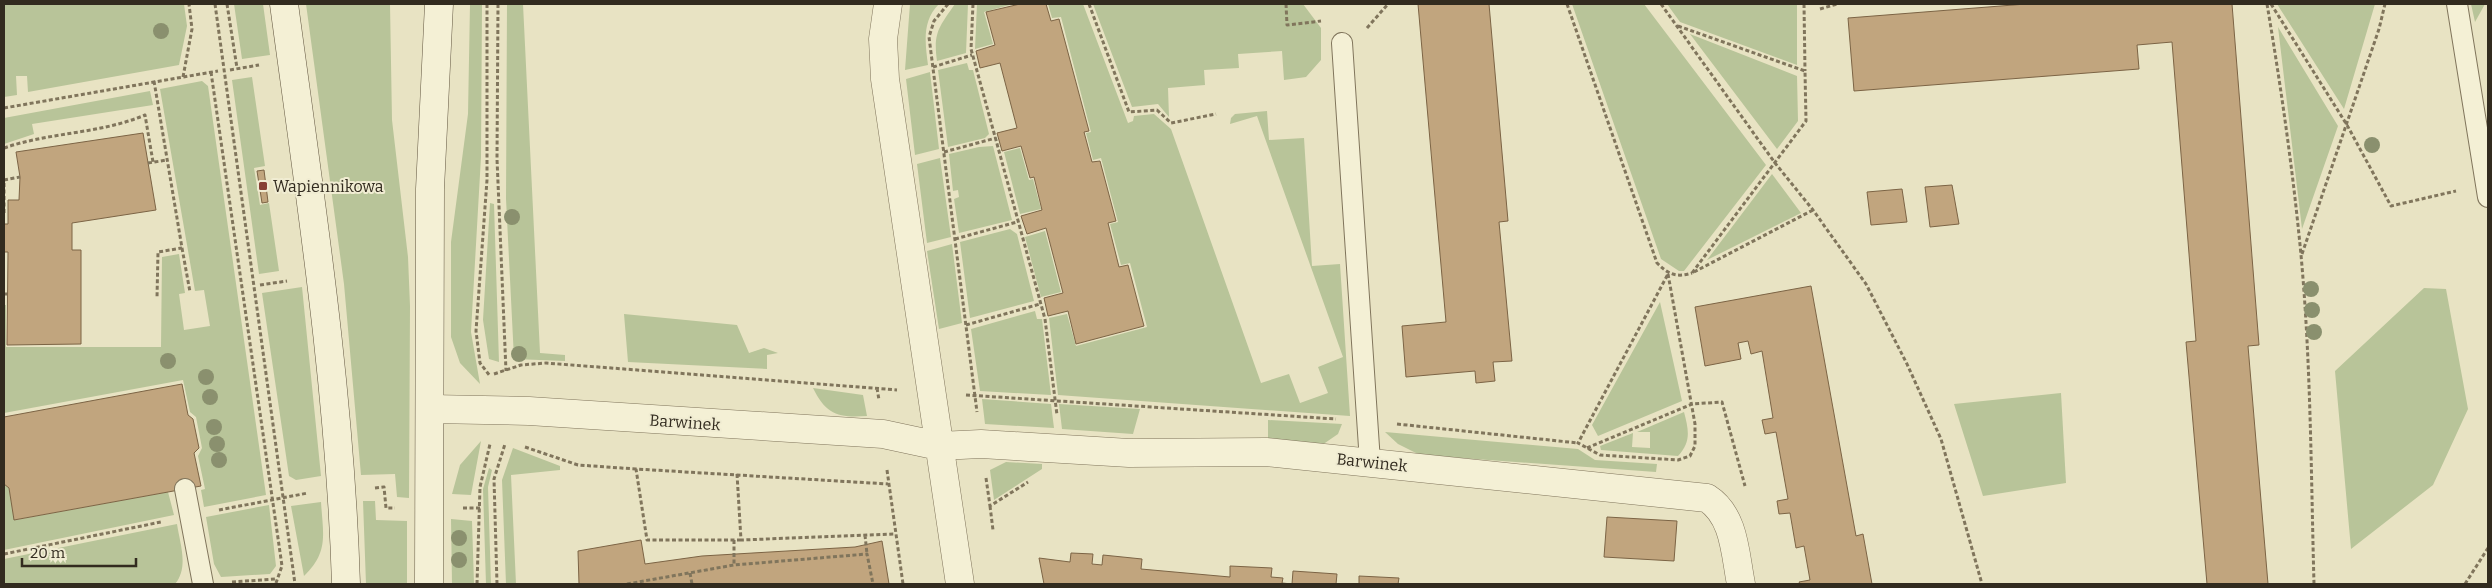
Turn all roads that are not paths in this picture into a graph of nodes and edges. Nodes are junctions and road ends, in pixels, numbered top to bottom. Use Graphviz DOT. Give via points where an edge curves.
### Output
graph roads {
  1 [pos="284,4"];
  2 [pos="439,4"];
  3 [pos="888,4"];
  4 [pos="2457,4"];
  5 [pos="1342,43"];
  6 [pos="2487,190"];
  7 [pos="430,409"];
  8 [pos="939,446"];
  9 [pos="1370,462"];
  10 [pos="184,489"];
  11 [pos="213,584"];
  12 [pos="346,584"];
  13 [pos="429,584"];
  14 [pos="960,584"];
  15 [pos="1742,584"];
  1 -- 12 [label="street" via="327,316 342,490"];
  2 -- 7 [label="street" via="430,189"];
  3 -- 8 [label="street" via="884,40 885,79"];
  4 -- 6 [label="lane"];
  5 -- 9 [label="lane"];
  7 -- 8 [label="street, Barwinek" via="529,411 883,434"];
  7 -- 13 [label="street"];
  8 -- 9 [label="street, Barwinek" via="981,444 1129,452 1266,452"];
  8 -- 14 [label="street"];
  9 -- 15 [label="street, Barwinek" via="1707,498 1718,505 1729,524"];
  10 -- 11 [label="lane"];
}
